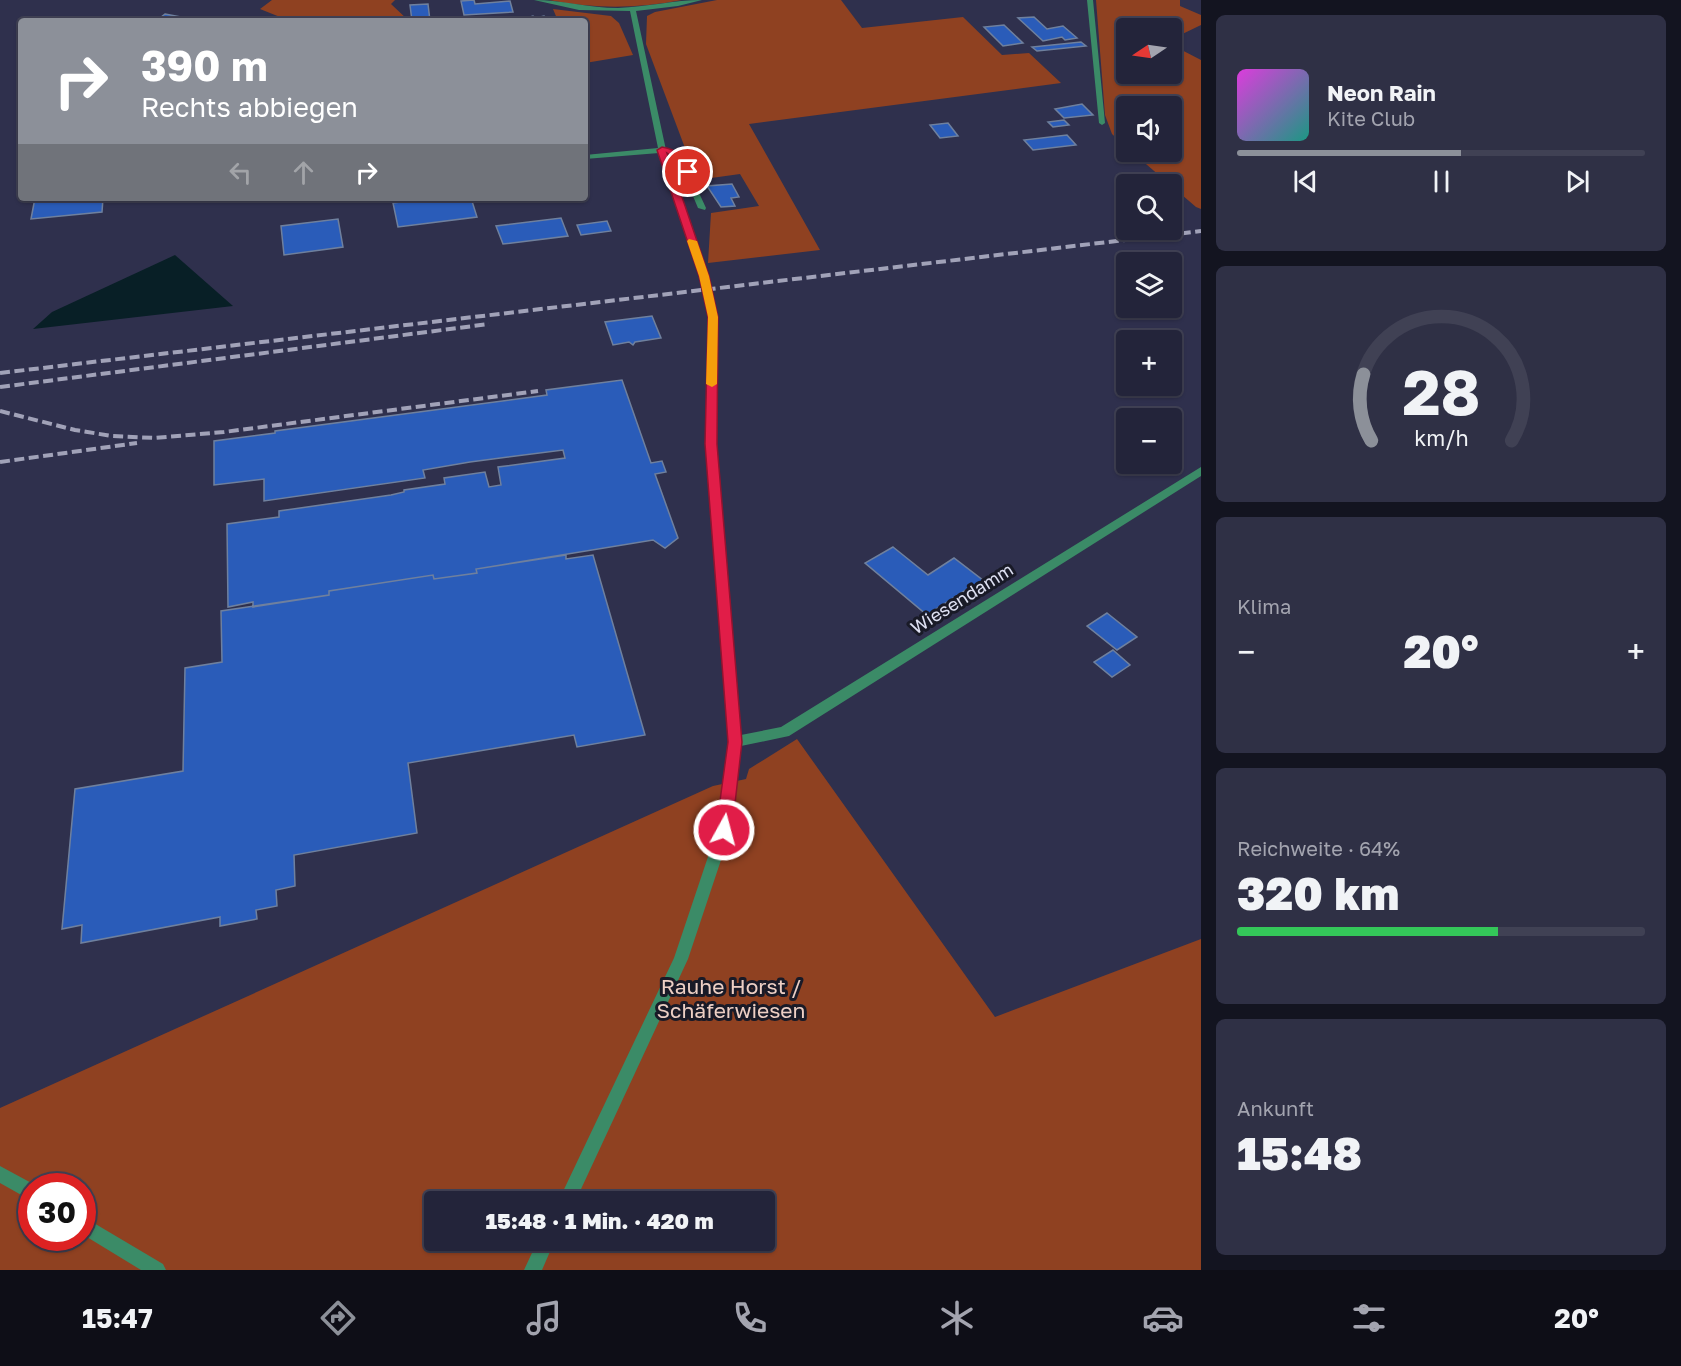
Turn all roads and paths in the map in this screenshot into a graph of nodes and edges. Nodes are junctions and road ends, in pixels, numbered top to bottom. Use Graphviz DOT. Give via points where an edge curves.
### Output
graph roads {
  1 [pos="537,0"];
  2 [pos="699,0"];
  3 [pos="1090,0"];
  4 [pos="633,11"];
  5 [pos="1102,123"];
  6 [pos="662,150"];
  7 [pos="588,157"];
  8 [pos="702,208"];
  9 [pos="1201,471"];
  10 [pos="735,742"];
  11 [pos="0,1174"];
  12 [pos="18,1185"];
  13 [pos="571,1191"];
  14 [pos="96,1233"];
  15 [pos="542,1251"];
  16 [pos="157,1270"];
  17 [pos="533,1270"];
  1 -- 4 [label="street" via="569,8"];
  2 -- 4 [label="street"];
  3 -- 5 [label="lane"];
  4 -- 6 [label="street"];
  6 -- 7 [label="street"];
  6 -- 8 [label="lane" via="680,157"];
  6 -- 10 [label="street" via="704,276 713,317 711,444"];
  9 -- 10 [label="street, Wiesendamm" via="784,732"];
  10 -- 13 [label="street" via="724,830 681,959"];
  11 -- 12 [label="street"];
  14 -- 16 [label="street"];
  15 -- 17 [label="street"];
}
